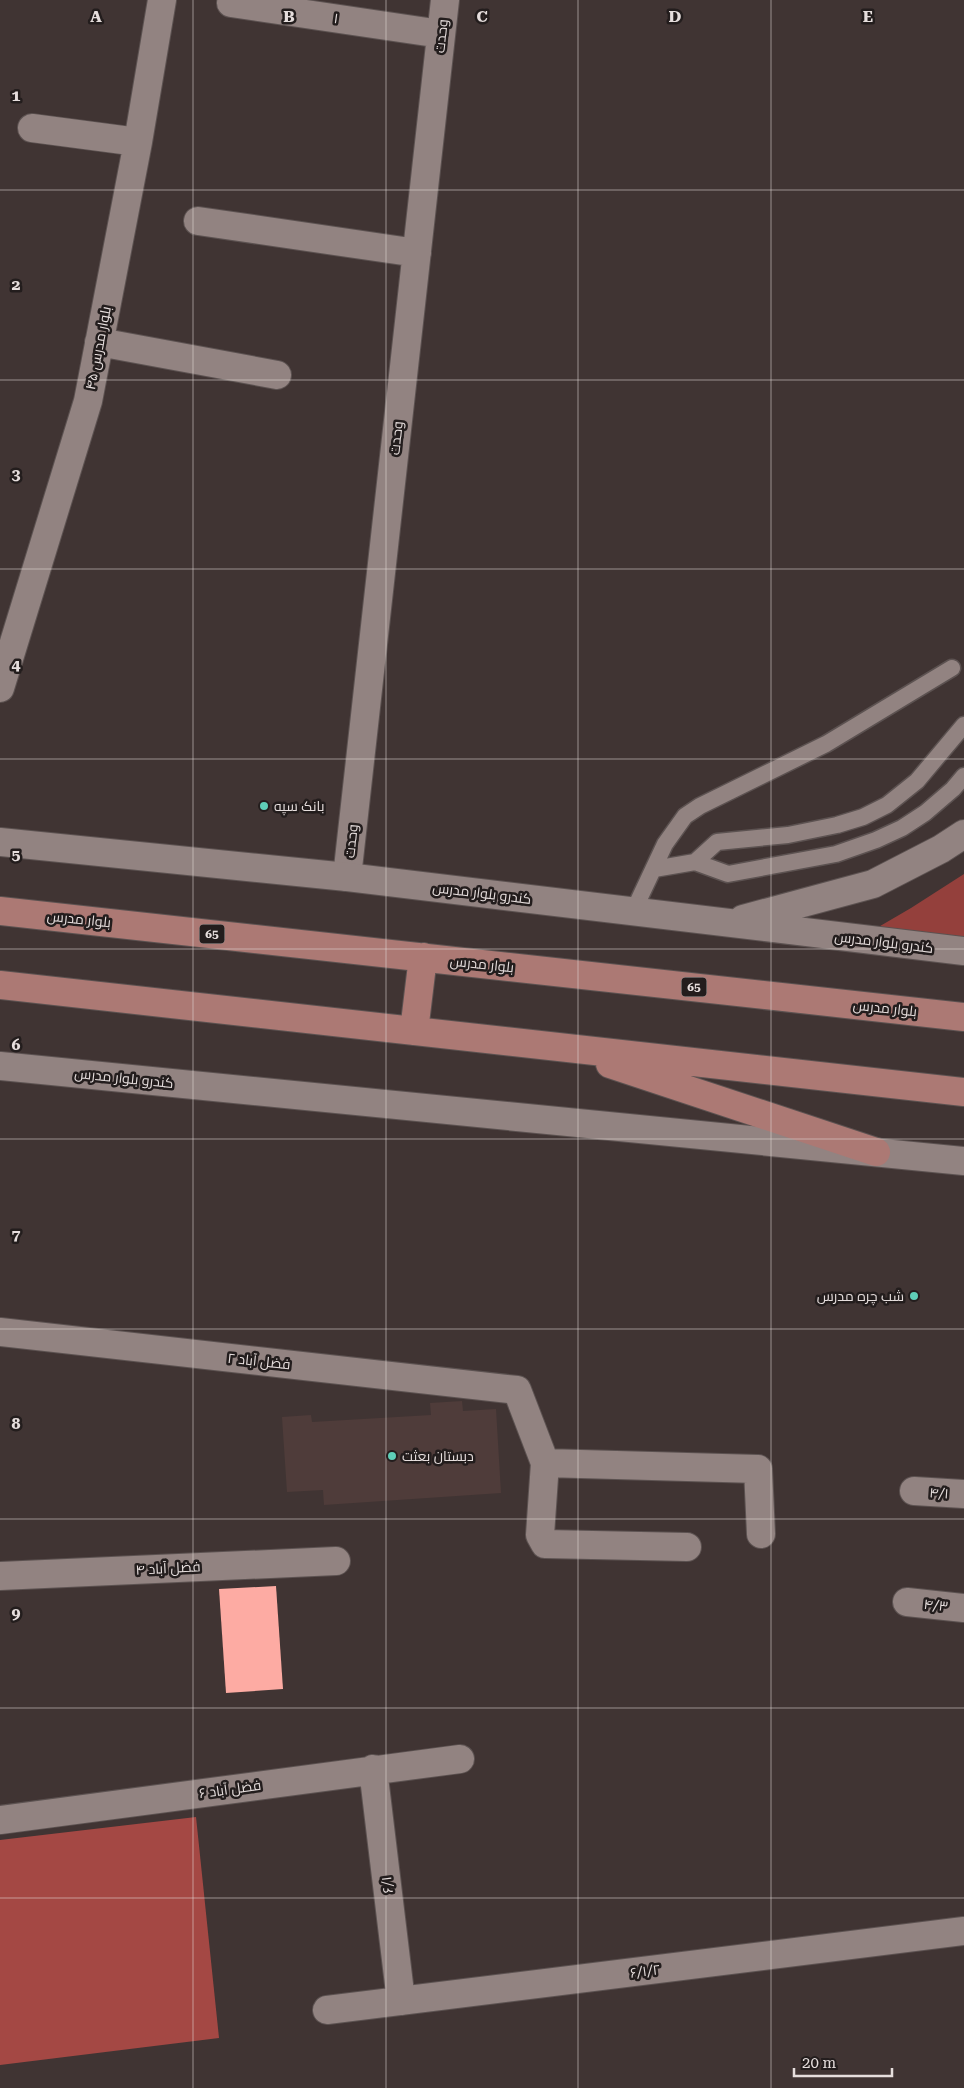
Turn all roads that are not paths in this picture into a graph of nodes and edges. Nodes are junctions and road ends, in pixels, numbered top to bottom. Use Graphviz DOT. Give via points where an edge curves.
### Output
graph roads {
  1 [pos="162,0"];
  2 [pos="445,0"];
  3 [pos="231,3"];
  4 [pos="441,34"];
  5 [pos="32,128"];
  6 [pos="138,142"];
  7 [pos="198,221"];
  8 [pos="417,253"];
  9 [pos="99,342"];
  10 [pos="277,375"];
  11 [pos="952,668"];
  12 [pos="0,688"];
  13 [pos="964,725"];
  14 [pos="964,776"];
  15 [pos="964,834"];
  16 [pos="0,842"];
  17 [pos="695,862"];
  18 [pos="654,869"];
  19 [pos="347,877"];
  20 [pos="0,910"];
  21 [pos="633,912"];
  22 [pos="729,923"];
  23 [pos="964,951"];
  24 [pos="423,957"];
  25 [pos="0,985"];
  26 [pos="964,1017"];
  27 [pos="414,1031"];
  28 [pos="559,1047"];
  29 [pos="0,1066"];
  30 [pos="964,1092"];
  31 [pos="876,1152"];
  32 [pos="964,1161"];
  33 [pos="0,1332"];
  34 [pos="545,1463"];
  35 [pos="914,1491"];
  36 [pos="964,1494"];
  37 [pos="761,1534"];
  38 [pos="688,1547"];
  39 [pos="336,1561"];
  40 [pos="0,1576"];
  41 [pos="907,1602"];
  42 [pos="964,1608"];
  43 [pos="460,1759"];
  44 [pos="373,1769"];
  45 [pos="0,1820"];
  46 [pos="964,1931"];
  47 [pos="401,2001"];
  48 [pos="326,2010"];
  1 -- 6 [label="street, ۴۵ بلوار مدرس"];
  2 -- 4 [label="street, وحدت"];
  3 -- 4 [label="street, ۱"];
  4 -- 8 [label="street, وحدت"];
  5 -- 6 [label="street"];
  6 -- 9 [label="street, ۴۵ بلوار مدرس"];
  7 -- 8 [label="street"];
  8 -- 19 [label="street, وحدت"];
  9 -- 10 [label="street"];
  9 -- 12 [label="street, ۴۵ بلوار مدرس" via="88,401"];
  11 -- 18 [label="lane" via="826,744 685,816 665,844"];
  13 -- 17 [label="lane" via="917,781 863,817 788,835 717,842"];
  14 -- 17 [label="lane" via="925,813 902,828 836,854 728,874"];
  15 -- 22 [label="street" via="873,884"];
  16 -- 19 [label="street, کندرو بلوار مدرس"];
  17 -- 18 [label="lane"];
  18 -- 21 [label="lane"];
  19 -- 21 [label="street, کندرو بلوار مدرس"];
  20 -- 24 [label="main road, بلوار مدرس / 65"];
  21 -- 22 [label="street, کندرو بلوار مدرس"];
  22 -- 23 [label="street, کندرو بلوار مدرس"];
  24 -- 26 [label="main road, بلوار مدرس / 65"];
  24 -- 27 [label="main road"];
  25 -- 27 [label="main road"];
  27 -- 28 [label="main road"];
  28 -- 30 [label="main road"];
  28 -- 31 [label="main road"];
  29 -- 31 [label="street, کندرو بلوار مدرس"];
  31 -- 32 [label="street, کندرو بلوار مدرس"];
  33 -- 34 [label="street, فضل آباد ۲" via="517,1390"];
  34 -- 37 [label="street" via="758,1468"];
  34 -- 38 [label="street" via="540,1535 546,1544"];
  35 -- 36 [label="street, ۴/۱"];
  39 -- 40 [label="street, فضل آباد ۴"];
  41 -- 42 [label="street, ۴/۳"];
  43 -- 44 [label="street, فضل آباد ۶"];
  44 -- 45 [label="street, فضل آباد ۶"];
  44 -- 47 [label="street, ۶/۱"];
  46 -- 47 [label="street, ۶/۱/۲"];
  47 -- 48 [label="street, ۶/۱/۲"];
}
